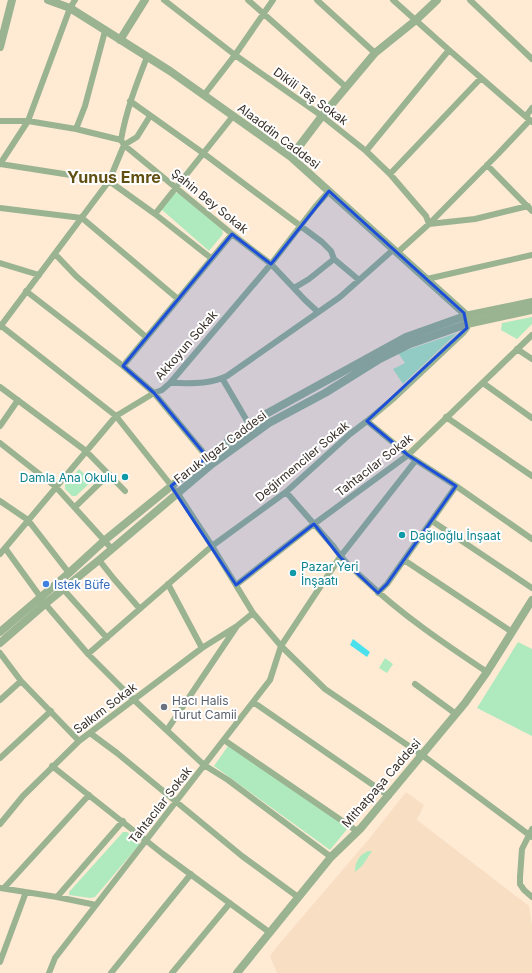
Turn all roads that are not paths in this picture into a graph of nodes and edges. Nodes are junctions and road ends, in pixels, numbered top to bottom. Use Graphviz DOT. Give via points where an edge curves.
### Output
graph roads {
  1 [pos="12,0"];
  2 [pos="48,0"];
  3 [pos="75,0"];
  4 [pos="145,0"];
  5 [pos="164,0"];
  6 [pos="248,0"];
  7 [pos="273,0"];
  8 [pos="317,0"];
  9 [pos="393,0"];
  10 [pos="437,0"];
  11 [pos="470,0"];
  12 [pos="70,8"];
  13 [pos="263,13"];
  14 [pos="416,20"];
  15 [pos="105,31"];
  16 [pos="120,40"];
  17 [pos="0,47"];
  18 [pos="449,50"];
  19 [pos="375,53"];
  20 [pos="235,55"];
  21 [pos="147,57"];
  22 [pos="532,59"];
  23 [pos="481,78"];
  24 [pos="346,87"];
  25 [pos="204,95"];
  26 [pos="130,101"];
  27 [pos="532,108"];
  28 [pos="150,116"];
  29 [pos="233,116"];
  30 [pos="322,116"];
  31 [pos="529,119"];
  32 [pos="0,121"];
  33 [pos="28,121"];
  34 [pos="76,129"];
  35 [pos="123,142"];
  36 [pos="366,151"];
  37 [pos="203,153"];
  38 [pos="292,157"];
  39 [pos="0,164"];
  40 [pos="487,165"];
  41 [pos="390,174"];
  42 [pos="109,181"];
  43 [pos="176,187"];
  44 [pos="329,191"];
  45 [pos="0,208"];
  46 [pos="530,208"];
  47 [pos="155,214"];
  48 [pos="82,218"];
  49 [pos="429,224"];
  50 [pos="300,226"];
  51 [pos="232,234"];
  52 [pos="396,251"];
  53 [pos="55,254"];
  54 [pos="532,255"];
  55 [pos="211,258"];
  56 [pos="334,258"];
  57 [pos="0,263"];
  58 [pos="271,264"];
  59 [pos="39,275"];
  60 [pos="426,279"];
  61 [pos="359,280"];
  62 [pos="294,288"];
  63 [pos="26,291"];
  64 [pos="178,299"];
  65 [pos="532,302"];
  66 [pos="532,310"];
  67 [pos="318,312"];
  68 [pos="466,320"];
  69 [pos="0,326"];
  70 [pos="532,334"];
  71 [pos="146,337"];
  72 [pos="517,349"];
  73 [pos="532,359"];
  74 [pos="123,366"];
  75 [pos="222,378"];
  76 [pos="170,383"];
  77 [pos="483,383"];
  78 [pos="0,387"];
  79 [pos="154,393"];
  80 [pos="18,400"];
  81 [pos="116,416"];
  82 [pos="446,417"];
  83 [pos="532,418"];
  84 [pos="367,421"];
  85 [pos="0,426"];
  86 [pos="250,426"];
  87 [pos="0,442"];
  88 [pos="86,451"];
  89 [pos="408,455"];
  90 [pos="207,457"];
  91 [pos="416,460"];
  92 [pos="109,474"];
  93 [pos="532,476"];
  94 [pos="171,486"];
  95 [pos="456,486"];
  96 [pos="56,487"];
  97 [pos="125,491"];
  98 [pos="286,492"];
  99 [pos="178,494"];
  100 [pos="0,501"];
  101 [pos="75,507"];
  102 [pos="28,520"];
  103 [pos="432,521"];
  104 [pos="314,524"];
  105 [pos="105,540"];
  106 [pos="532,540"];
  107 [pos="212,546"];
  108 [pos="5,548"];
  109 [pos="112,549"];
  110 [pos="0,554"];
  111 [pos="340,557"];
  112 [pos="99,560"];
  113 [pos="404,560"];
  114 [pos="69,573"];
  115 [pos="168,584"];
  116 [pos="236,585"];
  117 [pos="532,588"];
  118 [pos="63,589"];
  119 [pos="378,593"];
  120 [pos="532,600"];
  121 [pos="43,601"];
  122 [pos="140,609"];
  123 [pos="253,613"];
  124 [pos="237,626"];
  125 [pos="0,632"];
  126 [pos="512,632"];
  127 [pos="107,638"];
  128 [pos="0,643"];
  129 [pos="281,646"];
  130 [pos="202,648"];
  131 [pos="0,653"];
  132 [pos="88,654"];
  133 [pos="487,672"];
  134 [pos="21,681"];
  135 [pos="415,684"];
  136 [pos="0,700"];
  137 [pos="134,700"];
  138 [pos="253,702"];
  139 [pos="51,711"];
  140 [pos="456,714"];
  141 [pos="167,730"];
  142 [pos="90,733"];
  143 [pos="224,740"];
  144 [pos="79,741"];
  145 [pos="422,755"];
  146 [pos="0,758"];
  147 [pos="204,765"];
  148 [pos="52,766"];
  149 [pos="89,795"];
  150 [pos="389,796"];
  151 [pos="176,802"];
  152 [pos="123,821"];
  153 [pos="0,824"];
  154 [pos="357,831"];
  155 [pos="531,833"];
  156 [pos="146,840"];
  157 [pos="331,857"];
  158 [pos="191,874"];
  159 [pos="2,888"];
  160 [pos="26,892"];
  161 [pos="57,896"];
  162 [pos="298,897"];
  163 [pos="532,897"];
  164 [pos="230,903"];
  165 [pos="96,905"];
  166 [pos="269,932"];
  167 [pos="0,962"];
  168 [pos="49,973"];
  169 [pos="111,973"];
  170 [pos="172,973"];
  171 [pos="237,973"];
  1 -- 17 [label="street"];
  2 -- 12 [label="street, Alaaddin Caddesi"];
  3 -- 12 [label="street"];
  4 -- 16 [label="street"];
  5 -- 20 [label="street, Dikili Taş Sokak"];
  6 -- 13 [label="street"];
  7 -- 13 [label="street"];
  8 -- 19 [label="street"];
  9 -- 14 [label="street"];
  10 -- 14 [label="street"];
  11 -- 22 [label="street"];
  12 -- 15 [label="street, Alaaddin Caddesi"];
  12 -- 33 [label="street"];
  13 -- 20 [label="street"];
  13 -- 24 [label="street"];
  14 -- 18 [label="street"];
  14 -- 19 [label="street"];
  15 -- 16 [label="street, Alaaddin Caddesi"];
  15 -- 34 [label="street" via="86,106"];
  16 -- 21 [label="street, Alaaddin Caddesi"];
  18 -- 23 [label="street"];
  18 -- 36 [label="street"];
  19 -- 24 [label="street"];
  20 -- 25 [label="street"];
  20 -- 30 [label="street, Dikili Taş Sokak"];
  21 -- 25 [label="street, Alaaddin Caddesi"];
  21 -- 26 [label="street"];
  23 -- 31 [label="street"];
  23 -- 41 [label="street"];
  24 -- 30 [label="street"];
  25 -- 29 [label="street, Alaaddin Caddesi"];
  26 -- 28 [label="street"];
  26 -- 35 [label="street" via="124,121"];
  27 -- 31 [label="street"];
  28 -- 35 [label="street" via="138,137"];
  28 -- 37 [label="street"];
  29 -- 37 [label="street"];
  29 -- 38 [label="street, Alaaddin Caddesi"];
  30 -- 36 [label="street, Dikili Taş Sokak"];
  30 -- 38 [label="street"];
  31 -- 40 [label="street"];
  32 -- 33 [label="street, Şahin Bey Sokak"];
  33 -- 34 [label="street, Şahin Bey Sokak"];
  33 -- 39 [label="street"];
  34 -- 35 [label="street, Şahin Bey Sokak"];
  35 -- 42 [label="street"];
  35 -- 43 [label="street, Şahin Bey Sokak"];
  36 -- 41 [label="street, Dikili Taş Sokak"];
  37 -- 43 [label="street"];
  37 -- 50 [label="street"];
  38 -- 44 [label="street, Alaaddin Caddesi"];
  39 -- 42 [label="street"];
  40 -- 46 [label="street"];
  40 -- 49 [label="street"];
  41 -- 49 [label="street, Dikili Taş Sokak" via="426,216"];
  42 -- 47 [label="street"];
  42 -- 48 [label="street"];
  43 -- 47 [label="street"];
  43 -- 51 [label="street, Şahin Bey Sokak"];
  44 -- 50 [label="street, Akkoyun Sokak"];
  44 -- 52 [label="street, Alaaddin Caddesi"];
  45 -- 48 [label="street"];
  46 -- 49 [label="street" via="475,219"];
  47 -- 55 [label="street"];
  48 -- 53 [label="street"];
  48 -- 64 [label="street"];
  49 -- 52 [label="street"];
  50 -- 56 [label="street" via="322,242"];
  50 -- 58 [label="street, Akkoyun Sokak"];
  51 -- 55 [label="street"];
  51 -- 58 [label="street, Şahin Bey Sokak"];
  52 -- 60 [label="street, Alaaddin Caddesi"];
  52 -- 61 [label="street"];
  53 -- 59 [label="street"];
  53 -- 71 [label="street" via="76,276"];
  54 -- 60 [label="street"];
  55 -- 64 [label="street"];
  56 -- 61 [label="street"];
  56 -- 62 [label="street"];
  57 -- 59 [label="street"];
  58 -- 62 [label="street, Şahin Bey Sokak"];
  58 -- 76 [label="street, Akkoyun Sokak"];
  59 -- 63 [label="street"];
  60 -- 68 [label="street, Alaaddin Caddesi" via="464,313"];
  61 -- 67 [label="street"];
  62 -- 67 [label="street, Şahin Bey Sokak"];
  63 -- 69 [label="street"];
  63 -- 74 [label="street"];
  64 -- 71 [label="street"];
  65 -- 68 [label="street, Faruk Ilgaz Caddesi"];
  66 -- 68 [label="street, Faruk Ilgaz Caddesi"];
  67 -- 75 [label="street"];
  68 -- 84 [label="street, Değirmenciler Sokak" via="467,328 464,332"];
  68 -- 86 [label="street, Faruk Ilgaz Caddesi" via="406,337 264,415"];
  68 -- 99 [label="street, Faruk Ilgaz Caddesi" via="378,360 325,393 269,423 212,464"];
  69 -- 81 [label="street"];
  70 -- 72 [label="street, Tahtacılar Sokak"];
  71 -- 74 [label="street"];
  72 -- 73 [label="street"];
  72 -- 77 [label="street, Tahtacılar Sokak"];
  74 -- 79 [label="street"];
  75 -- 76 [label="street" via="202,383"];
  75 -- 86 [label="street"];
  76 -- 79 [label="street, Akkoyun Sokak"];
  77 -- 82 [label="street, Tahtacılar Sokak"];
  77 -- 83 [label="street"];
  78 -- 80 [label="street"];
  79 -- 81 [label="street, Akkoyun Sokak"];
  79 -- 90 [label="street"];
  80 -- 85 [label="street"];
  80 -- 88 [label="street"];
  81 -- 88 [label="street, Akkoyun Sokak"];
  81 -- 94 [label="street"];
  82 -- 89 [label="street, Tahtacılar Sokak"];
  82 -- 93 [label="street"];
  84 -- 89 [label="street"];
  84 -- 98 [label="street, Değirmenciler Sokak"];
  86 -- 90 [label="street, Faruk Ilgaz Caddesi"];
  87 -- 96 [label="street"];
  88 -- 92 [label="street"];
  88 -- 96 [label="street, Akkoyun Sokak"];
  89 -- 91 [label="street"];
  89 -- 104 [label="street, Tahtacılar Sokak"];
  90 -- 94 [label="street, Faruk Ilgaz Caddesi"];
  91 -- 95 [label="street"];
  91 -- 111 [label="street, Tahtacılar Sokak"];
  92 -- 97 [label="street"];
  92 -- 101 [label="street"];
  94 -- 99 [label="street"];
  94 -- 105 [label="street, Faruk Ilgaz Caddesi"];
  95 -- 103 [label="street"];
  95 -- 106 [label="street"];
  96 -- 101 [label="street"];
  96 -- 102 [label="street, Akkoyun Sokak"];
  98 -- 104 [label="street"];
  98 -- 107 [label="street, Değirmenciler Sokak"];
  99 -- 107 [label="street"];
  99 -- 109 [label="street, Faruk Ilgaz Caddesi"];
  100 -- 102 [label="street"];
  101 -- 105 [label="street"];
  102 -- 108 [label="street, Akkoyun Sokak"];
  102 -- 114 [label="street"];
  103 -- 113 [label="street"];
  103 -- 117 [label="street"];
  104 -- 111 [label="street"];
  104 -- 116 [label="street, Tahtacılar Sokak"];
  105 -- 109 [label="street"];
  105 -- 114 [label="street, Faruk Ilgaz Caddesi"];
  107 -- 115 [label="street, Değirmenciler Sokak"];
  107 -- 116 [label="street"];
  108 -- 110 [label="street, Akkoyun Sokak"];
  108 -- 121 [label="street"];
  109 -- 112 [label="street, Faruk Ilgaz Caddesi"];
  111 -- 119 [label="street"];
  111 -- 129 [label="street, Tahtacılar Sokak"];
  112 -- 118 [label="street, Faruk Ilgaz Caddesi"];
  112 -- 122 [label="street"];
  113 -- 119 [label="street"];
  113 -- 126 [label="street"];
  114 -- 121 [label="street, Faruk Ilgaz Caddesi"];
  115 -- 122 [label="street, Değirmenciler Sokak"];
  115 -- 130 [label="street"];
  116 -- 123 [label="street"];
  118 -- 121 [label="street, Faruk Ilgaz Caddesi"];
  118 -- 127 [label="street"];
  119 -- 133 [label="street" via="435,637"];
  120 -- 126 [label="street, Mithatpaşa Caddesi"];
  121 -- 125 [label="street, Faruk Ilgaz Caddesi"];
  121 -- 128 [label="street, Faruk Ilgaz Caddesi"];
  121 -- 132 [label="street"];
  122 -- 127 [label="street, Değirmenciler Sokak"];
  123 -- 124 [label="street"];
  123 -- 129 [label="street"];
  124 -- 130 [label="street, Salkım Sokak"];
  124 -- 141 [label="street"];
  126 -- 133 [label="street, Mithatpaşa Caddesi"];
  127 -- 132 [label="street, Değirmenciler Sokak"];
  129 -- 138 [label="street, Tahtacılar Sokak" via="270,680"];
  129 -- 145 [label="street" via="325,689"];
  130 -- 137 [label="street, Salkım Sokak"];
  131 -- 134 [label="street"];
  132 -- 137 [label="street"];
  133 -- 140 [label="street, Mithatpaşa Caddesi"];
  134 -- 136 [label="street"];
  134 -- 139 [label="street"];
  135 -- 140 [label="street"];
  137 -- 141 [label="street"];
  137 -- 142 [label="street, Salkım Sokak"];
  138 -- 143 [label="street, Tahtacılar Sokak"];
  138 -- 150 [label="street"];
  139 -- 144 [label="street"];
  139 -- 146 [label="street"];
  140 -- 145 [label="street, Mithatpaşa Caddesi"];
  141 -- 147 [label="street"];
  142 -- 144 [label="street, Salkım Sokak"];
  142 -- 151 [label="street"];
  143 -- 147 [label="street, Tahtacılar Sokak"];
  143 -- 154 [label="street"];
  144 -- 148 [label="street, Salkım Sokak"];
  145 -- 150 [label="street, Mithatpaşa Caddesi"];
  145 -- 155 [label="street"];
  147 -- 151 [label="street, Tahtacılar Sokak"];
  147 -- 157 [label="street"];
  148 -- 149 [label="street"];
  148 -- 153 [label="street, Salkım Sokak"];
  149 -- 152 [label="street"];
  149 -- 159 [label="street"];
  150 -- 154 [label="street, Mithatpaşa Caddesi"];
  151 -- 156 [label="street, Tahtacılar Sokak"];
  151 -- 162 [label="street" via="242,856"];
  152 -- 156 [label="street"];
  152 -- 161 [label="street"];
  154 -- 157 [label="street, Mithatpaşa Caddesi"];
  155 -- 163 [label="street" via="522,849 520,884"];
  156 -- 158 [label="street"];
  156 -- 165 [label="street, Tahtacılar Sokak"];
  157 -- 162 [label="street, Mithatpaşa Caddesi"];
  158 -- 164 [label="street"];
  158 -- 169 [label="street"];
  159 -- 160 [label="street"];
  160 -- 161 [label="street"];
  160 -- 167 [label="street"];
  161 -- 165 [label="street"];
  162 -- 166 [label="street, Mithatpaşa Caddesi"];
  164 -- 166 [label="street"];
  164 -- 170 [label="street"];
  165 -- 168 [label="street, Tahtacılar Sokak" via="55,958"];
  166 -- 171 [label="street, Mithatpaşa Caddesi"];
}
